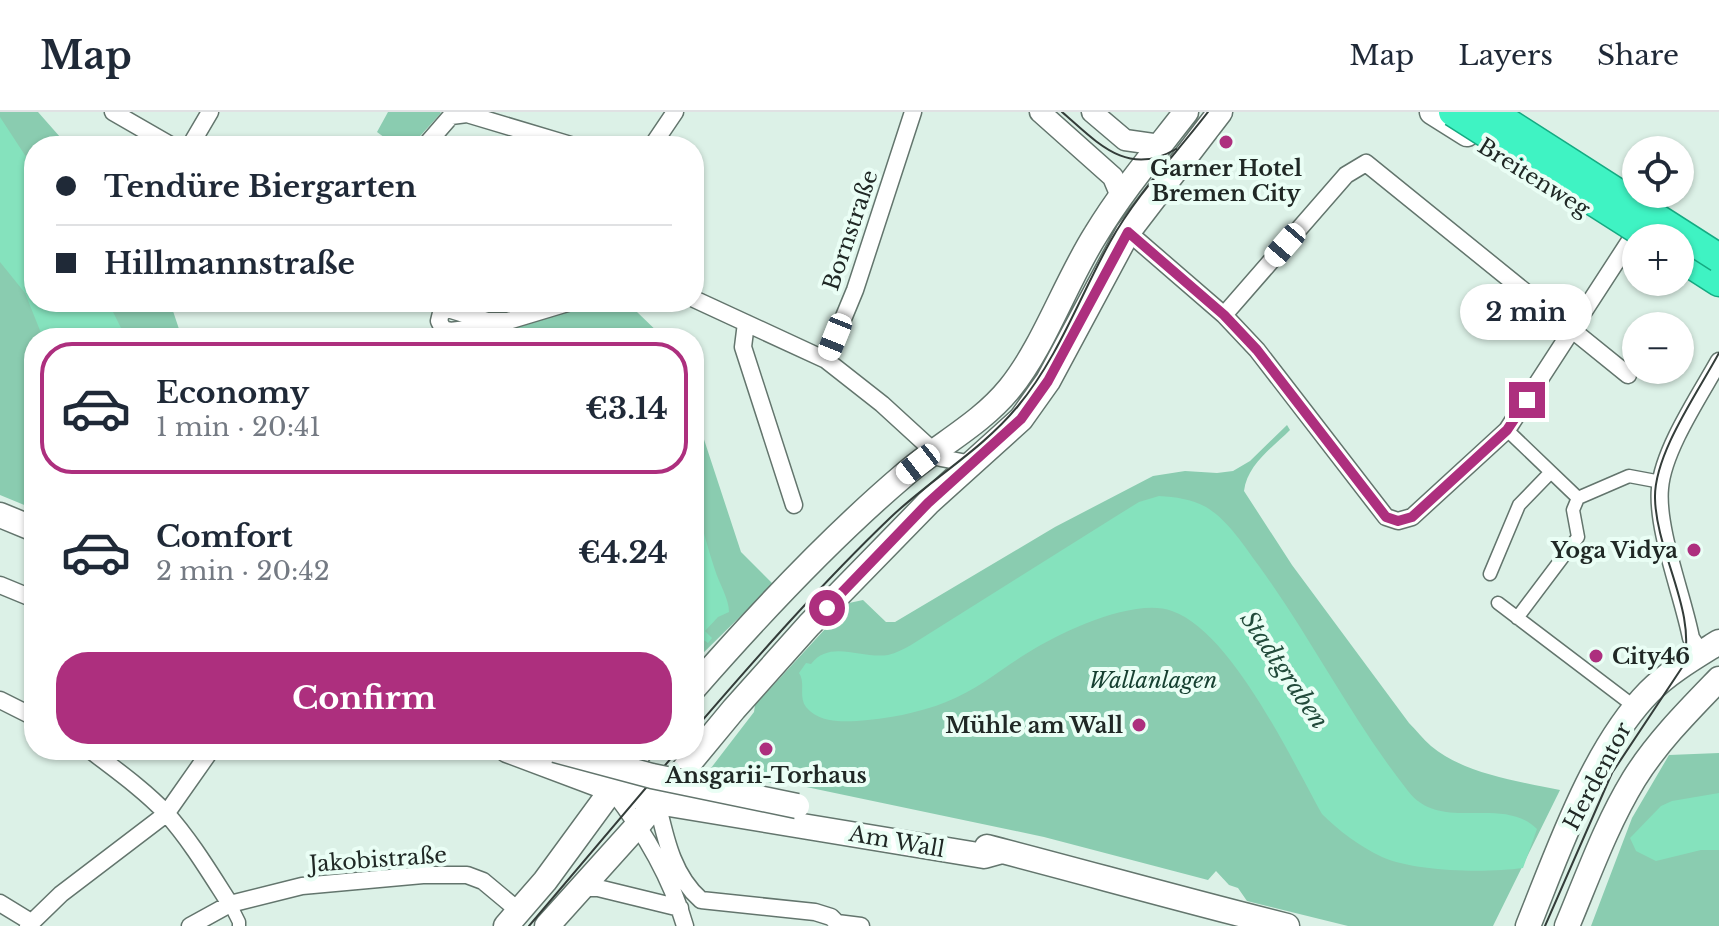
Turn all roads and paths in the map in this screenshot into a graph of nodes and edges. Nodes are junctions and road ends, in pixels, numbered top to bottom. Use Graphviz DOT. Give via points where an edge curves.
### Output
graph roads {
  1 [pos="113,112"];
  2 [pos="210,112"];
  3 [pos="675,112"];
  4 [pos="913,112"];
  5 [pos="1040,112"];
  6 [pos="1092,112"];
  7 [pos="1186,112"];
  8 [pos="1220,112"];
  9 [pos="1432,112"];
  10 [pos="1453,112"];
  11 [pos="1491,112"];
  12 [pos="1509,112"];
  13 [pos="155,136"];
  14 [pos="196,136"];
  15 [pos="434,136"];
  16 [pos="541,136"];
  17 [pos="659,136"];
  18 [pos="1160,145"];
  19 [pos="1121,196"];
  20 [pos="1666,214"];
  21 [pos="1642,224"];
  22 [pos="1622,227"];
  23 [pos="1622,229"];
  24 [pos="1128,232"];
  25 [pos="1719,247"];
  26 [pos="1719,258"];
  27 [pos="1622,261"];
  28 [pos="1694,266"];
  29 [pos="1694,279"];
  30 [pos="1719,282"];
  31 [pos="1719,295"];
  32 [pos="704,304"];
  33 [pos="538,312"];
  34 [pos="1224,315"];
  35 [pos="487,321"];
  36 [pos="746,323"];
  37 [pos="1570,329"];
  38 [pos="826,360"];
  39 [pos="1719,361"];
  40 [pos="1622,370"];
  41 [pos="1507,430"];
  42 [pos="934,452"];
  43 [pos="972,464"];
  44 [pos="1550,473"];
  45 [pos="1661,482"];
  46 [pos="1578,498"];
  47 [pos="794,505"];
  48 [pos="0,515"];
  49 [pos="24,525"];
  50 [pos="1490,574"];
  51 [pos="0,585"];
  52 [pos="24,595"];
  53 [pos="1498,603"];
  54 [pos="1517,618"];
  55 [pos="1710,648"];
  56 [pos="704,677"];
  57 [pos="1719,679"];
  58 [pos="0,700"];
  59 [pos="1635,707"];
  60 [pos="24,712"];
  61 [pos="704,745"];
  62 [pos="103,760"];
  63 [pos="204,760"];
  64 [pos="534,760"];
  65 [pos="592,760"];
  66 [pos="633,760"];
  67 [pos="692,760"];
  68 [pos="611,789"];
  69 [pos="657,802"];
  70 [pos="166,814"];
  71 [pos="638,825"];
  72 [pos="577,838"];
  73 [pos="1002,851"];
  74 [pos="601,865"];
  75 [pos="581,888"];
  76 [pos="701,900"];
  77 [pos="0,903"];
  78 [pos="230,904"];
  79 [pos="680,908"];
  80 [pos="512,918"];
  81 [pos="30,924"];
  82 [pos="839,925"];
  83 [pos="190,926"];
  84 [pos="239,926"];
  85 [pos="547,926"];
  86 [pos="686,926"];
  87 [pos="861,926"];
  88 [pos="1287,926"];
  89 [pos="1528,926"];
  90 [pos="1567,926"];
  1 -- 13 [label="street"];
  2 -- 14 [label="street"];
  3 -- 17 [label="street"];
  4 -- 38 [label="street, Bornstraße" via="855,290"];
  5 -- 19 [label="street" via="1113,177"];
  6 -- 18 [label="street" via="1125,140"];
  7 -- 18 [label="main road"];
  8 -- 24 [label="main road"];
  9 -- 23 [label="main road, Breitenweg"];
  10 -- 22 [label="highway, bridge"];
  11 -- 26 [label="highway, bridge"];
  12 -- 20 [label="main road, Breitenweg"];
  15 -- 16 [label="street" via="451,116 467,114"];
  18 -- 19 [label="main road"];
  19 -- 42 [label="main road" via="1011,387 967,430"];
  20 -- 21 [label="street" via="1653,215"];
  20 -- 25 [label="main road, Breitenweg"];
  24 -- 34 [label="street"];
  24 -- 43 [label="main road" via="1048,381 1021,419"];
  27 -- 37 [label="street"];
  28 -- 30 [label="highway"];
  29 -- 31 [label="main road"];
  32 -- 36 [label="street"];
  33 -- 35 [label="street"];
  34 -- 37 [label="street" via="1346,175 1366,163"];
  34 -- 41 [label="street" via="1386,517 1412,517"];
  36 -- 38 [label="street"];
  36 -- 47 [label="street" via="743,347"];
  37 -- 40 [label="street"];
  37 -- 41 [label="street"];
  38 -- 42 [label="street"];
  39 -- 45 [label="street" via="1668,456"];
  41 -- 44 [label="street"];
  42 -- 43 [label="street"];
  42 -- 56 [label="main road" via="825,550"];
  43 -- 61 [label="main road" via="809,625"];
  44 -- 46 [label="street"];
  44 -- 50 [label="street" via="1519,505"];
  45 -- 46 [label="street" via="1629,476"];
  45 -- 55 [label="street" via="1663,523 1691,638"];
  46 -- 54 [label="street" via="1573,510 1578,537"];
  48 -- 49 [label="main road"];
  51 -- 52 [label="street"];
  53 -- 54 [label="street"];
  54 -- 59 [label="street"];
  55 -- 59 [label="main road, Herdentor" via="1661,681"];
  57 -- 90 [label="main road, Herdentor" via="1636,776"];
  58 -- 60 [label="street"];
  59 -- 89 [label="main road, Herdentor" via="1587,787"];
  62 -- 70 [label="street"];
  63 -- 70 [label="street"];
  64 -- 68 [label="main road, Am Wall"];
  65 -- 73 [label="main road, bridge"];
  66 -- 68 [label="main road"];
  67 -- 69 [label="main road"];
  68 -- 69 [label="main road, Am Wall"];
  68 -- 71 [label="street"];
  68 -- 72 [label="main road"];
  69 -- 71 [label="main road"];
  69 -- 73 [label="main road, Am Wall" via="984,856"];
  69 -- 76 [label="street" via="667,846 688,889"];
  70 -- 78 [label="street"];
  70 -- 81 [label="street"];
  71 -- 74 [label="main road"];
  71 -- 79 [label="street"];
  72 -- 74 [label="main road" via="597,842"];
  72 -- 80 [label="main road"];
  73 -- 88 [label="main road, Am Wall"];
  74 -- 75 [label="main road"];
  75 -- 79 [label="street"];
  75 -- 85 [label="main road"];
  76 -- 82 [label="street" via="815,912"];
  76 -- 86 [label="street"];
  77 -- 81 [label="street"];
  78 -- 80 [label="street, Jakobistraße" via="331,882 467,875 483,881"];
  78 -- 83 [label="street, Jakobistraße"];
  78 -- 84 [label="street"];
  79 -- 86 [label="street"];
  82 -- 87 [label="street"];
}
